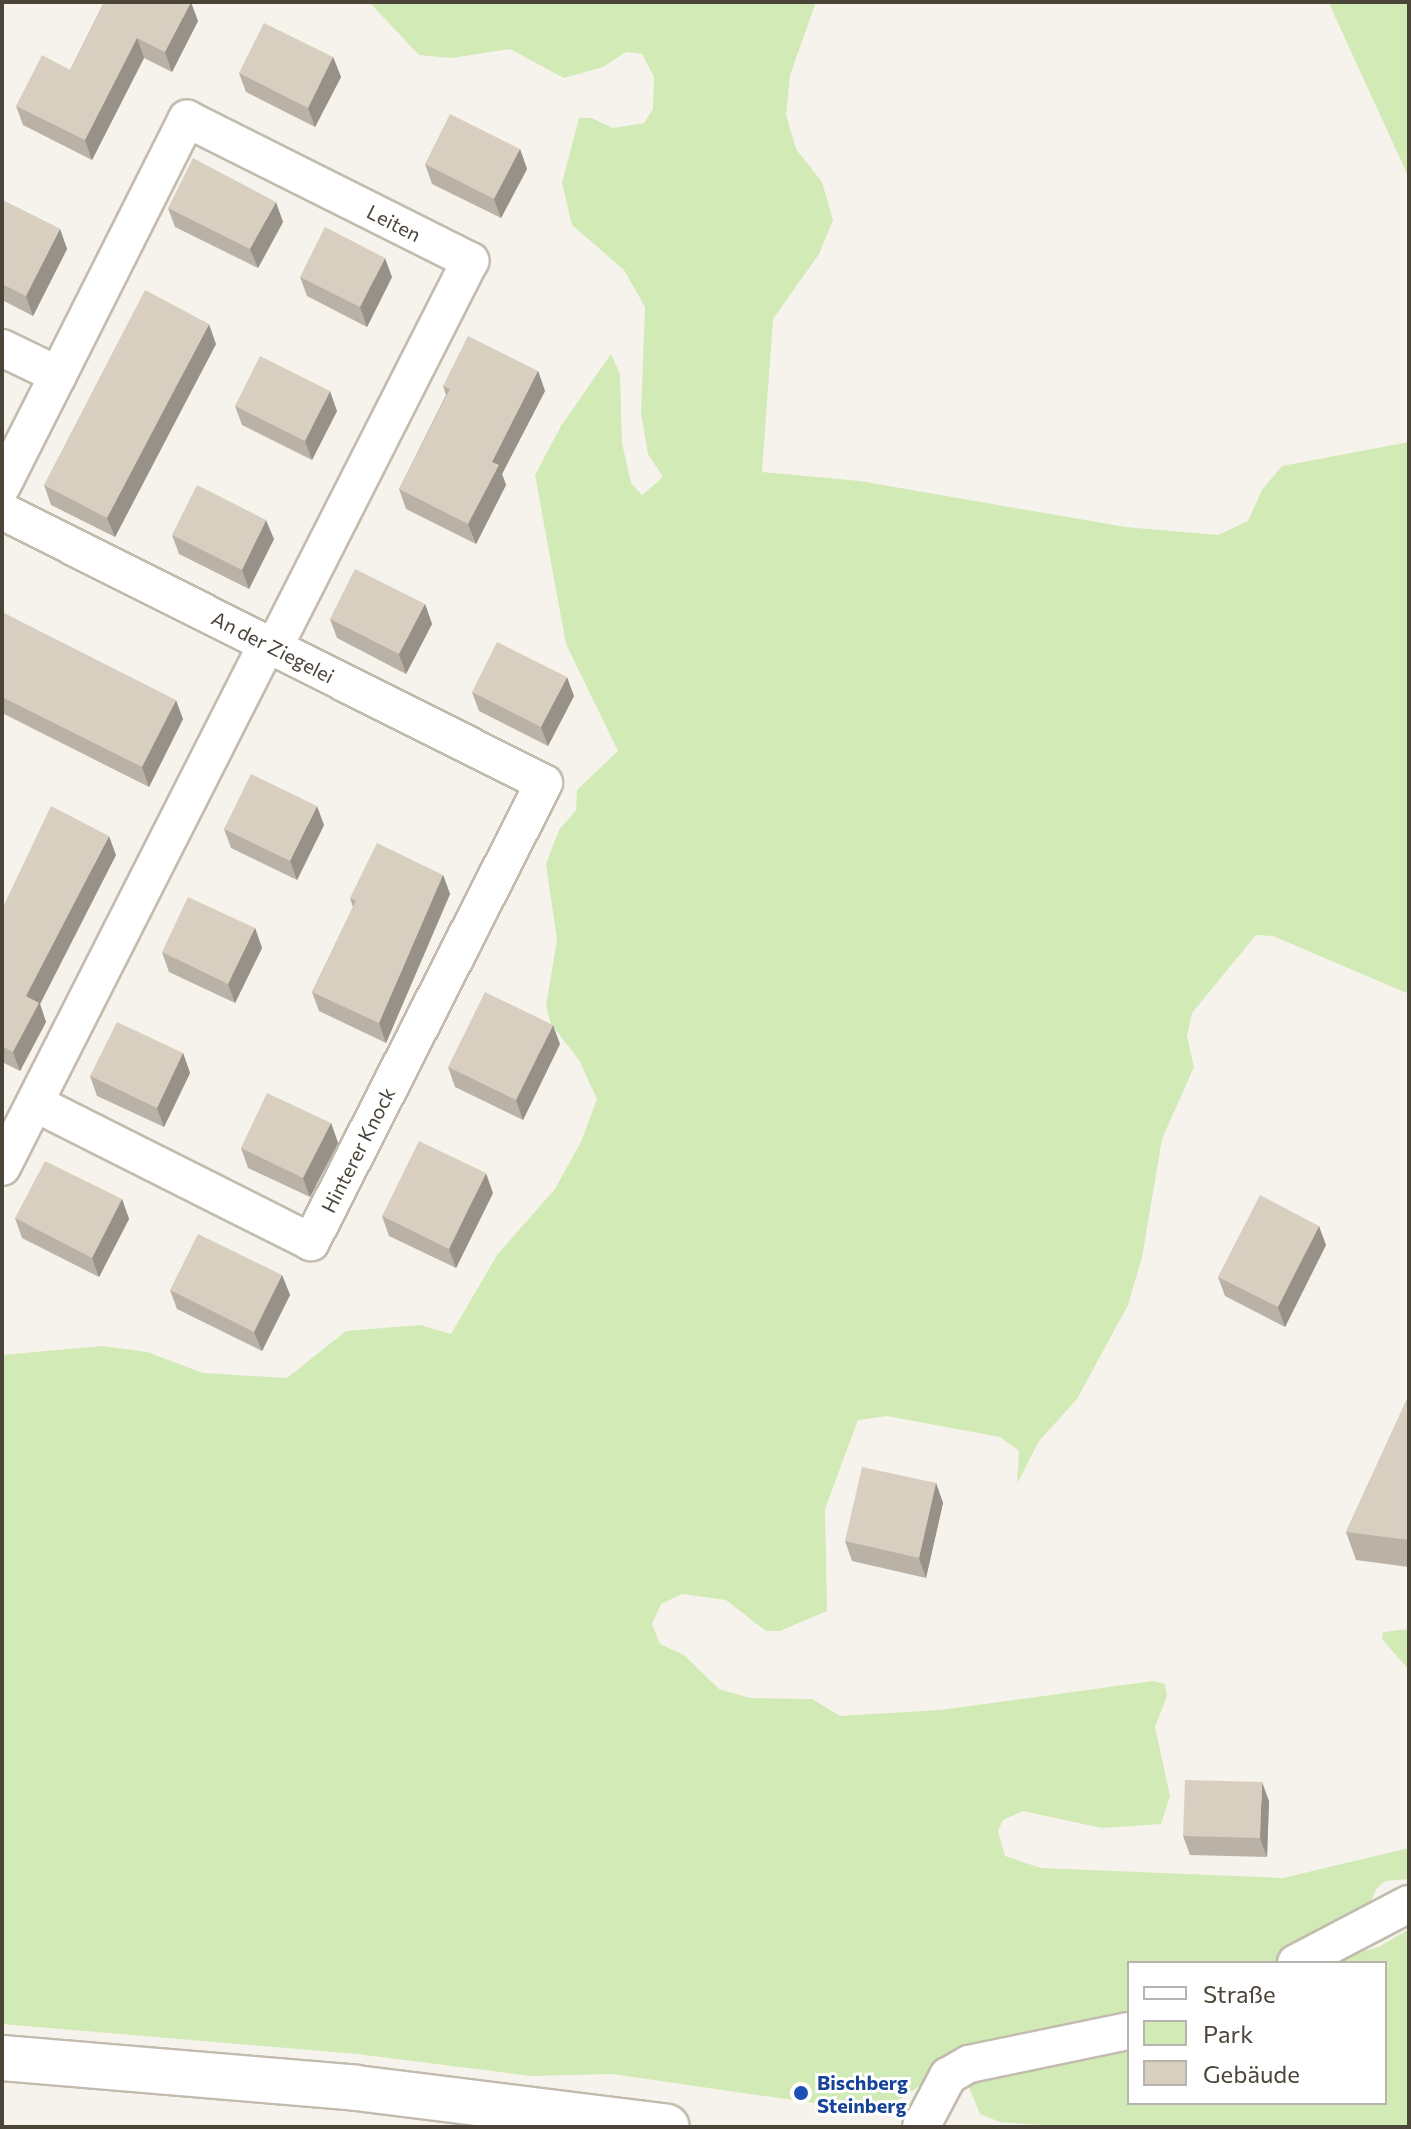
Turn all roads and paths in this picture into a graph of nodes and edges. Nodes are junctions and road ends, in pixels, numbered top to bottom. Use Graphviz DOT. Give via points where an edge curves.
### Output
graph roads {
  1 [pos="2,348"];
  2 [pos="58,375"];
  3 [pos="2,486"];
  4 [pos="2,511"];
  5 [pos="270,646"];
  6 [pos="544,783"];
  7 [pos="35,1103"];
  8 [pos="2,1167"];
  9 [pos="1409,1904"];
  10 [pos="1300,1961"];
  11 [pos="1127,2031"];
  12 [pos="2,2058"];
  13 [pos="667,2127"];
  14 [pos="921,2127"];
  1 -- 2 [label="street"];
  2 -- 3 [label="street"];
  2 -- 5 [label="street, Leiten" via="187,119 470,261"];
  4 -- 5 [label="street, An der Ziegelei"];
  5 -- 6 [label="street, An der Ziegelei"];
  5 -- 7 [label="street"];
  6 -- 7 [label="street, Hinterer Knock" via="311,1242"];
  7 -- 8 [label="street"];
  9 -- 10 [label="street"];
  11 -- 14 [label="street" via="969,2064 948,2076"];
  12 -- 13 [label="street" via="371,2090"];
}
